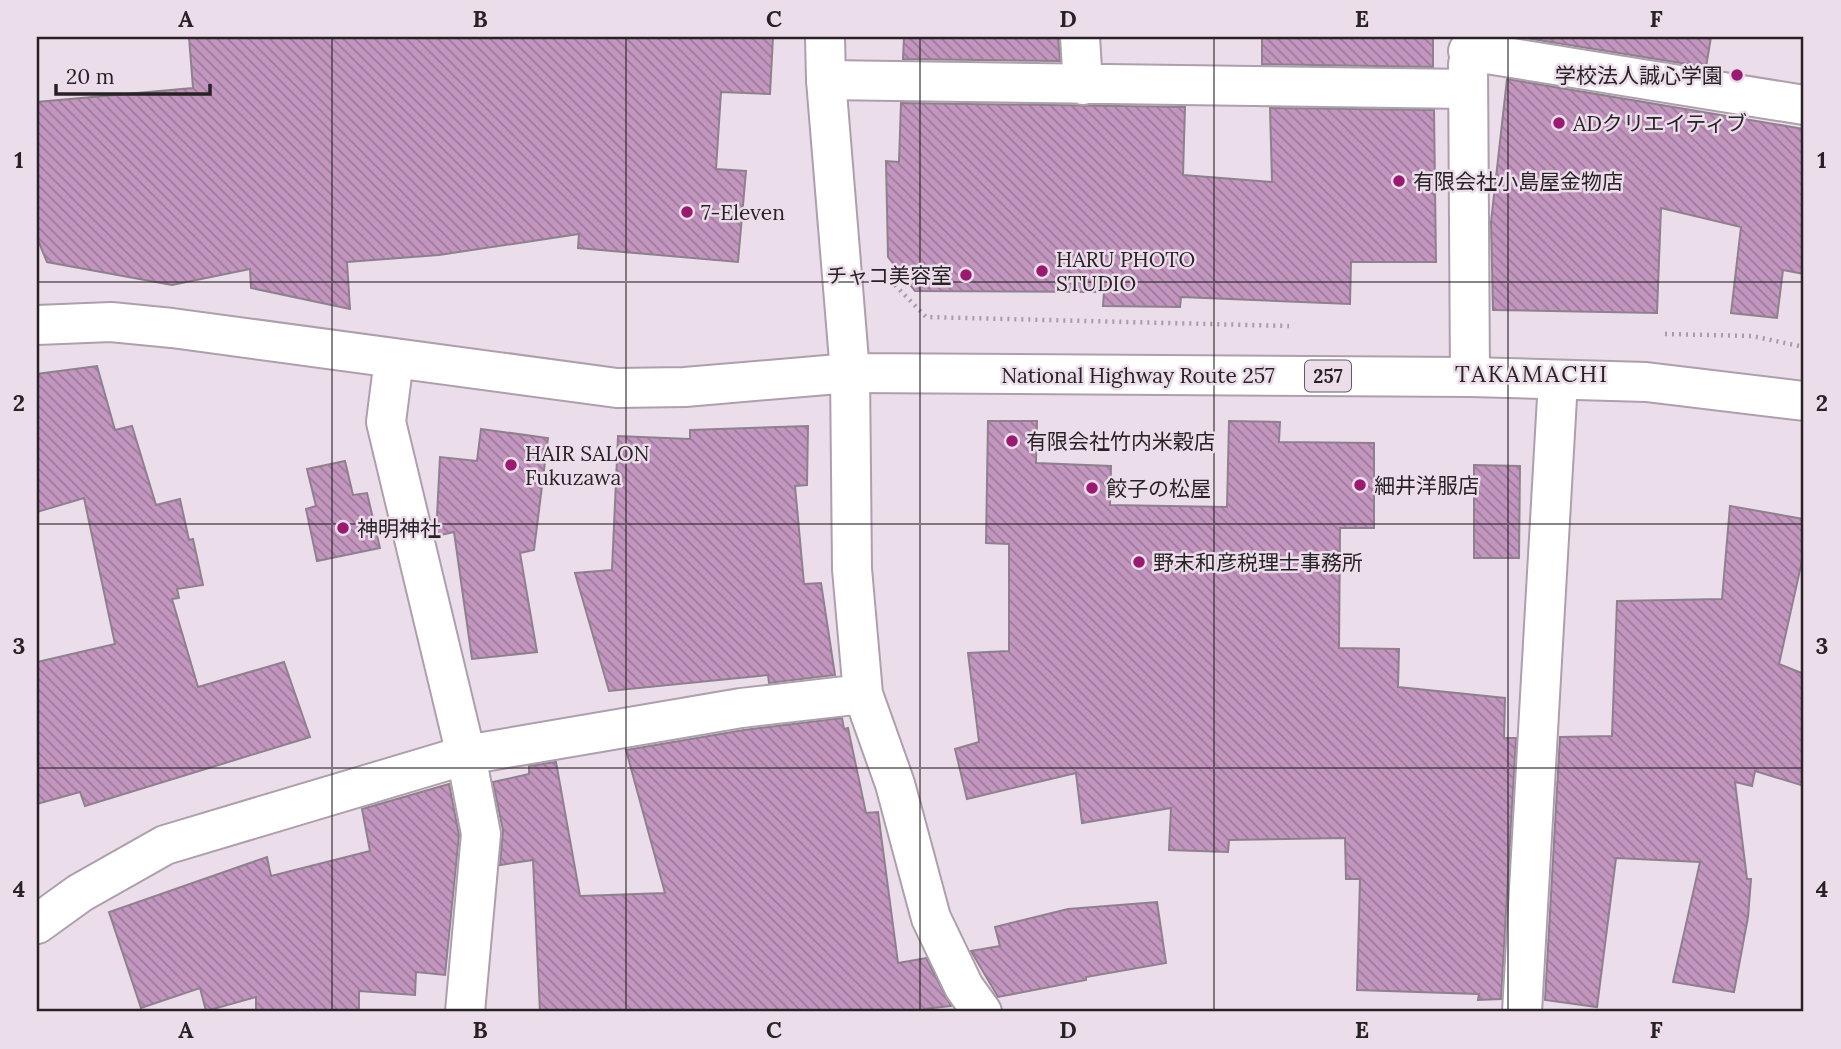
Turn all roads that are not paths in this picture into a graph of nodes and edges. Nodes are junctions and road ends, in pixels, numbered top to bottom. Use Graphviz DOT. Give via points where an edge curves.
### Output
graph roads {
  1 [pos="825,37"];
  2 [pos="1080,37"];
  3 [pos="1468,44"];
  4 [pos="826,80"];
  5 [pos="1083,85"];
  6 [pos="1468,89"];
  7 [pos="1804,105"];
  8 [pos="37,325"];
  9 [pos="394,359"];
  10 [pos="850,373"];
  11 [pos="1470,377"];
  12 [pos="1558,380"];
  13 [pos="1804,401"];
  14 [pos="863,694"];
  15 [pos="466,755"];
  16 [pos="37,924"];
  17 [pos="465,1012"];
  18 [pos="982,1012"];
  19 [pos="1522,1012"];
  1 -- 4 [label="main road"];
  2 -- 5 [label="main road"];
  3 -- 6 [label="main road"];
  3 -- 7 [label="main road"];
  4 -- 5 [label="main road"];
  4 -- 10 [label="main road"];
  5 -- 6 [label="main road"];
  6 -- 11 [label="main road"];
  8 -- 9 [label="main road, National Highway Route 257" via="111,322"];
  9 -- 10 [label="main road, National Highway Route 257" via="617,388"];
  9 -- 15 [label="main road" via="386,422"];
  10 -- 11 [label="main road, National Highway Route 257 / 257"];
  10 -- 14 [label="main road" via="852,569"];
  11 -- 12 [label="main road, National Highway Route 257 / 257"];
  12 -- 13 [label="main road, National Highway Route 257 / 257" via="1646,382"];
  12 -- 19 [label="main road"];
  14 -- 15 [label="main road" via="741,708"];
  14 -- 18 [label="main road" via="895,783 931,918 964,987"];
  15 -- 16 [label="main road" via="165,845 80,893"];
  15 -- 17 [label="main road" via="481,834"];
}
